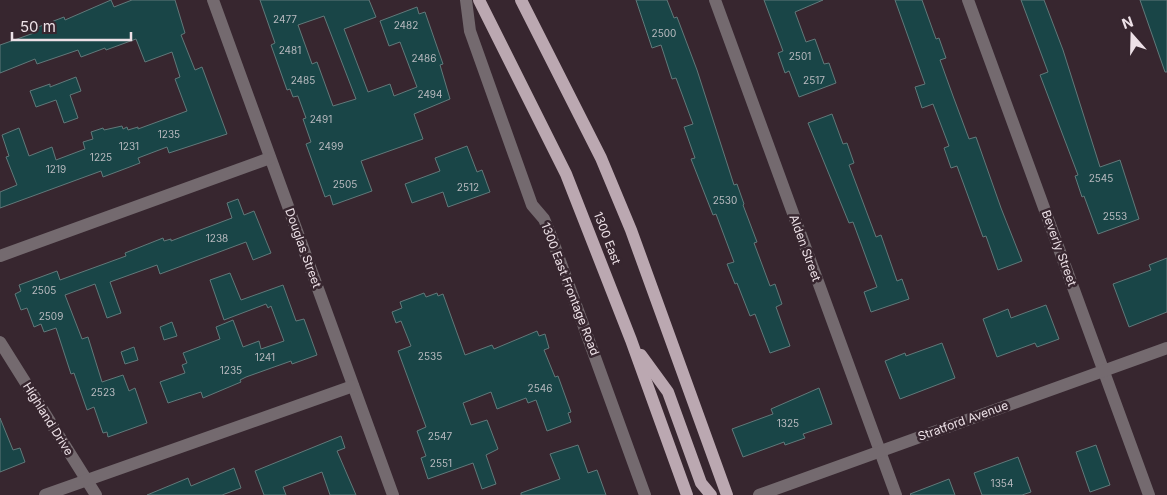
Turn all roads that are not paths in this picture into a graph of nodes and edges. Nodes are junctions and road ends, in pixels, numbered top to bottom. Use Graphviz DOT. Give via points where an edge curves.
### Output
graph roads {
  1 [pos="213,0"];
  2 [pos="466,0"];
  3 [pos="479,0"];
  4 [pos="521,0"];
  5 [pos="715,0"];
  6 [pos="968,0"];
  7 [pos="270,158"];
  8 [pos="0,256"];
  9 [pos="631,340"];
  10 [pos="0,342"];
  11 [pos="1167,348"];
  12 [pos="1104,370"];
  13 [pos="353,386"];
  14 [pos="880,451"];
  15 [pos="87,480"];
  16 [pos="46,495"];
  17 [pos="96,495"];
  18 [pos="393,495"];
  19 [pos="645,495"];
  20 [pos="687,495"];
  21 [pos="711,495"];
  22 [pos="728,495"];
  23 [pos="758,495"];
  24 [pos="896,495"];
  25 [pos="1149,495"];
  1 -- 7 [label="street, Douglas Street"];
  2 -- 19 [label="street, 1300 East Frontage Road" via="470,30 528,196 544,219"];
  3 -- 9 [label="main road, 1300 East" via="566,174"];
  4 -- 22 [label="main road, 1300 East" via="600,158 623,212"];
  5 -- 14 [label="street, Alden Street"];
  6 -- 12 [label="street, Beverly Street"];
  7 -- 8 [label="street"];
  7 -- 13 [label="street, Douglas Street"];
  9 -- 20 [label="main road, 1300 East"];
  9 -- 21 [label="main road" via="668,392 701,483"];
  10 -- 15 [label="street, Highland Drive"];
  11 -- 12 [label="street, Stratford Avenue"];
  12 -- 14 [label="street, Stratford Avenue"];
  12 -- 25 [label="street, Beverly Street"];
  13 -- 15 [label="street"];
  13 -- 18 [label="street, Douglas Street"];
  14 -- 23 [label="street, Stratford Avenue"];
  14 -- 24 [label="street, Alden Street"];
  15 -- 16 [label="street"];
  15 -- 17 [label="street, Highland Drive"];
}
